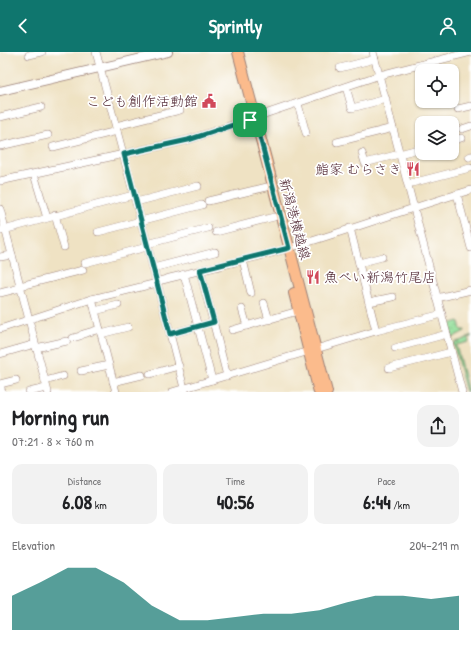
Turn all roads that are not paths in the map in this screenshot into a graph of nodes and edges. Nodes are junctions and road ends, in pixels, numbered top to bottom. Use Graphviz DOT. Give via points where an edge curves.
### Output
graph roads {
  1 [pos="42,52"];
  2 [pos="96,52"];
  3 [pos="168,52"];
  4 [pos="232,52"];
  5 [pos="238,52"];
  6 [pos="471,52"];
  7 [pos="29,55"];
  8 [pos="374,55"];
  9 [pos="443,55"];
  10 [pos="428,63"];
  11 [pos="100,68"];
  12 [pos="340,68"];
  13 [pos="380,75"];
  14 [pos="346,87"];
  15 [pos="0,91"];
  16 [pos="386,99"];
  17 [pos="298,104"];
  18 [pos="471,106"];
  19 [pos="41,107"];
  20 [pos="458,109"];
  21 [pos="180,110"];
  22 [pos="0,116"];
  23 [pos="252,119"];
  24 [pos="471,126"];
  25 [pos="393,128"];
  26 [pos="117,129"];
  27 [pos="462,129"];
  28 [pos="306,133"];
  29 [pos="48,135"];
  30 [pos="337,142"];
  31 [pos="0,146"];
  32 [pos="53,147"];
  33 [pos="415,150"];
  34 [pos="362,153"];
  35 [pos="124,154"];
  36 [pos="400,154"];
  37 [pos="470,168"];
  38 [pos="34,174"];
  39 [pos="0,181"];
  40 [pos="408,184"];
  41 [pos="198,186"];
  42 [pos="267,187"];
  43 [pos="471,190"];
  44 [pos="457,194"];
  45 [pos="134,198"];
  46 [pos="414,207"];
  47 [pos="0,209"];
  48 [pos="55,216"];
  49 [pos="274,217"];
  50 [pos="47,218"];
  51 [pos="141,221"];
  52 [pos="208,228"];
  53 [pos="350,228"];
  54 [pos="3,230"];
  55 [pos="98,232"];
  56 [pos="216,232"];
  57 [pos="147,246"];
  58 [pos="64,247"];
  59 [pos="471,248"];
  60 [pos="286,249"];
  61 [pos="216,252"];
  62 [pos="12,255"];
  63 [pos="0,257"];
  64 [pos="382,257"];
  65 [pos="243,260"];
  66 [pos="359,263"];
  67 [pos="153,268"];
  68 [pos="200,270"];
  69 [pos="184,274"];
  70 [pos="387,276"];
  71 [pos="364,282"];
  72 [pos="157,283"];
  73 [pos="20,287"];
  74 [pos="471,290"];
  75 [pos="0,293"];
  76 [pos="251,293"];
  77 [pos="393,296"];
  78 [pos="437,298"];
  79 [pos="92,299"];
  80 [pos="369,302"];
  81 [pos="264,303"];
  82 [pos="118,305"];
  83 [pos="242,309"];
  84 [pos="95,311"];
  85 [pos="298,311"];
  86 [pos="442,314"];
  87 [pos="29,320"];
  88 [pos="269,320"];
  89 [pos="214,322"];
  90 [pos="247,326"];
  91 [pos="128,327"];
  92 [pos="198,327"];
  93 [pos="0,328"];
  94 [pos="232,330"];
  95 [pos="100,331"];
  96 [pos="376,331"];
  97 [pos="170,334"];
  98 [pos="447,334"];
  99 [pos="36,346"];
  100 [pos="396,348"];
  101 [pos="312,351"];
  102 [pos="451,352"];
  103 [pos="0,354"];
  104 [pos="109,365"];
  105 [pos="179,366"];
  106 [pos="389,368"];
  107 [pos="81,371"];
  108 [pos="150,374"];
  109 [pos="142,375"];
  110 [pos="63,376"];
  111 [pos="227,376"];
  112 [pos="16,380"];
  113 [pos="212,380"];
  114 [pos="113,382"];
  115 [pos="46,387"];
  116 [pos="184,390"];
  117 [pos="2,392"];
  118 [pos="29,392"];
  119 [pos="116,392"];
  120 [pos="172,392"];
  121 [pos="319,392"];
  122 [pos="327,392"];
  123 [pos="462,392"];
  1 -- 7 [label="street"];
  2 -- 11 [label="street"];
  3 -- 11 [label="street"];
  4 -- 23 [label="main road, 新潟港横越線"];
  5 -- 23 [label="main road, 新潟港横越線"];
  6 -- 9 [label="street"];
  8 -- 12 [label="street"];
  8 -- 13 [label="street"];
  9 -- 10 [label="street"];
  10 -- 13 [label="street"];
  11 -- 15 [label="street"];
  11 -- 26 [label="street"];
  13 -- 14 [label="street"];
  13 -- 16 [label="street"];
  14 -- 16 [label="street" via="352,108"];
  14 -- 17 [label="street"];
  16 -- 25 [label="street"];
  17 -- 23 [label="street"];
  17 -- 28 [label="street"];
  18 -- 20 [label="street"];
  19 -- 22 [label="street"];
  21 -- 26 [label="street"];
  23 -- 35 [label="street" via="188,140"];
  23 -- 42 [label="main road, 新潟港横越線"];
  23 -- 60 [label="main road, 新潟港横越線"];
  24 -- 27 [label="street"];
  25 -- 30 [label="street"];
  25 -- 36 [label="street"];
  26 -- 32 [label="street"];
  26 -- 35 [label="street"];
  29 -- 31 [label="street"];
  33 -- 36 [label="street"];
  34 -- 36 [label="street" via="365,163"];
  35 -- 38 [label="street"];
  35 -- 45 [label="street"];
  36 -- 40 [label="street"];
  37 -- 40 [label="street"];
  38 -- 39 [label="street"];
  38 -- 50 [label="street"];
  40 -- 46 [label="street"];
  41 -- 45 [label="street"];
  42 -- 49 [label="main road, 新潟港横越線"];
  42 -- 51 [label="street"];
  43 -- 44 [label="street"];
  44 -- 46 [label="street"];
  44 -- 59 [label="street"];
  45 -- 48 [label="street"];
  45 -- 51 [label="street"];
  46 -- 53 [label="street"];
  46 -- 78 [label="street"];
  47 -- 54 [label="street"];
  48 -- 50 [label="street"];
  48 -- 58 [label="street"];
  49 -- 56 [label="street"];
  49 -- 60 [label="main road, 新潟港横越線"];
  50 -- 54 [label="street"];
  51 -- 55 [label="street"];
  51 -- 57 [label="street"];
  52 -- 57 [label="street"];
  53 -- 60 [label="street"];
  53 -- 66 [label="street"];
  54 -- 62 [label="street"];
  57 -- 67 [label="street"];
  57 -- 73 [label="street"];
  60 -- 65 [label="street"];
  60 -- 85 [label="main road, 新潟港横越線"];
  60 -- 101 [label="main road, 新潟港横越線"];
  61 -- 67 [label="street"];
  62 -- 63 [label="street"];
  62 -- 73 [label="street"];
  64 -- 66 [label="street"];
  65 -- 68 [label="street"];
  65 -- 76 [label="street"];
  66 -- 71 [label="street"];
  67 -- 72 [label="street"];
  68 -- 69 [label="street"];
  68 -- 89 [label="street"];
  69 -- 72 [label="street"];
  69 -- 92 [label="street"];
  70 -- 71 [label="street"];
  71 -- 80 [label="street"];
  72 -- 79 [label="street"];
  72 -- 97 [label="street"];
  73 -- 75 [label="street"];
  73 -- 87 [label="street"];
  74 -- 78 [label="street"];
  77 -- 80 [label="street"];
  78 -- 86 [label="street"];
  79 -- 84 [label="street"];
  79 -- 87 [label="street"];
  80 -- 96 [label="street"];
  81 -- 88 [label="street"];
  82 -- 84 [label="street"];
  83 -- 90 [label="street"];
  84 -- 95 [label="street"];
  85 -- 88 [label="street"];
  85 -- 101 [label="main road, 新潟港横越線"];
  86 -- 96 [label="street"];
  86 -- 98 [label="street"];
  87 -- 93 [label="street"];
  87 -- 99 [label="street"];
  88 -- 90 [label="street"];
  89 -- 92 [label="street"];
  89 -- 111 [label="street"];
  90 -- 94 [label="street"];
  91 -- 95 [label="street"];
  92 -- 97 [label="street"];
  92 -- 113 [label="street"];
  95 -- 99 [label="street"];
  95 -- 104 [label="street"];
  96 -- 101 [label="street"];
  97 -- 105 [label="street"];
  98 -- 100 [label="street"];
  98 -- 102 [label="street"];
  99 -- 103 [label="street"];
  99 -- 115 [label="street"];
  101 -- 111 [label="street"];
  101 -- 121 [label="main road, 新潟港横越線"];
  101 -- 122 [label="main road, 新潟港横越線"];
  102 -- 106 [label="street"];
  102 -- 123 [label="street"];
  104 -- 107 [label="street"];
  104 -- 114 [label="street"];
  105 -- 108 [label="street"];
  105 -- 116 [label="street"];
  109 -- 114 [label="street"];
  110 -- 115 [label="street"];
  111 -- 113 [label="street"];
  112 -- 117 [label="street" via="0,384"];
  113 -- 116 [label="street"];
  114 -- 119 [label="street"];
  115 -- 118 [label="street"];
  116 -- 120 [label="street"];
}
